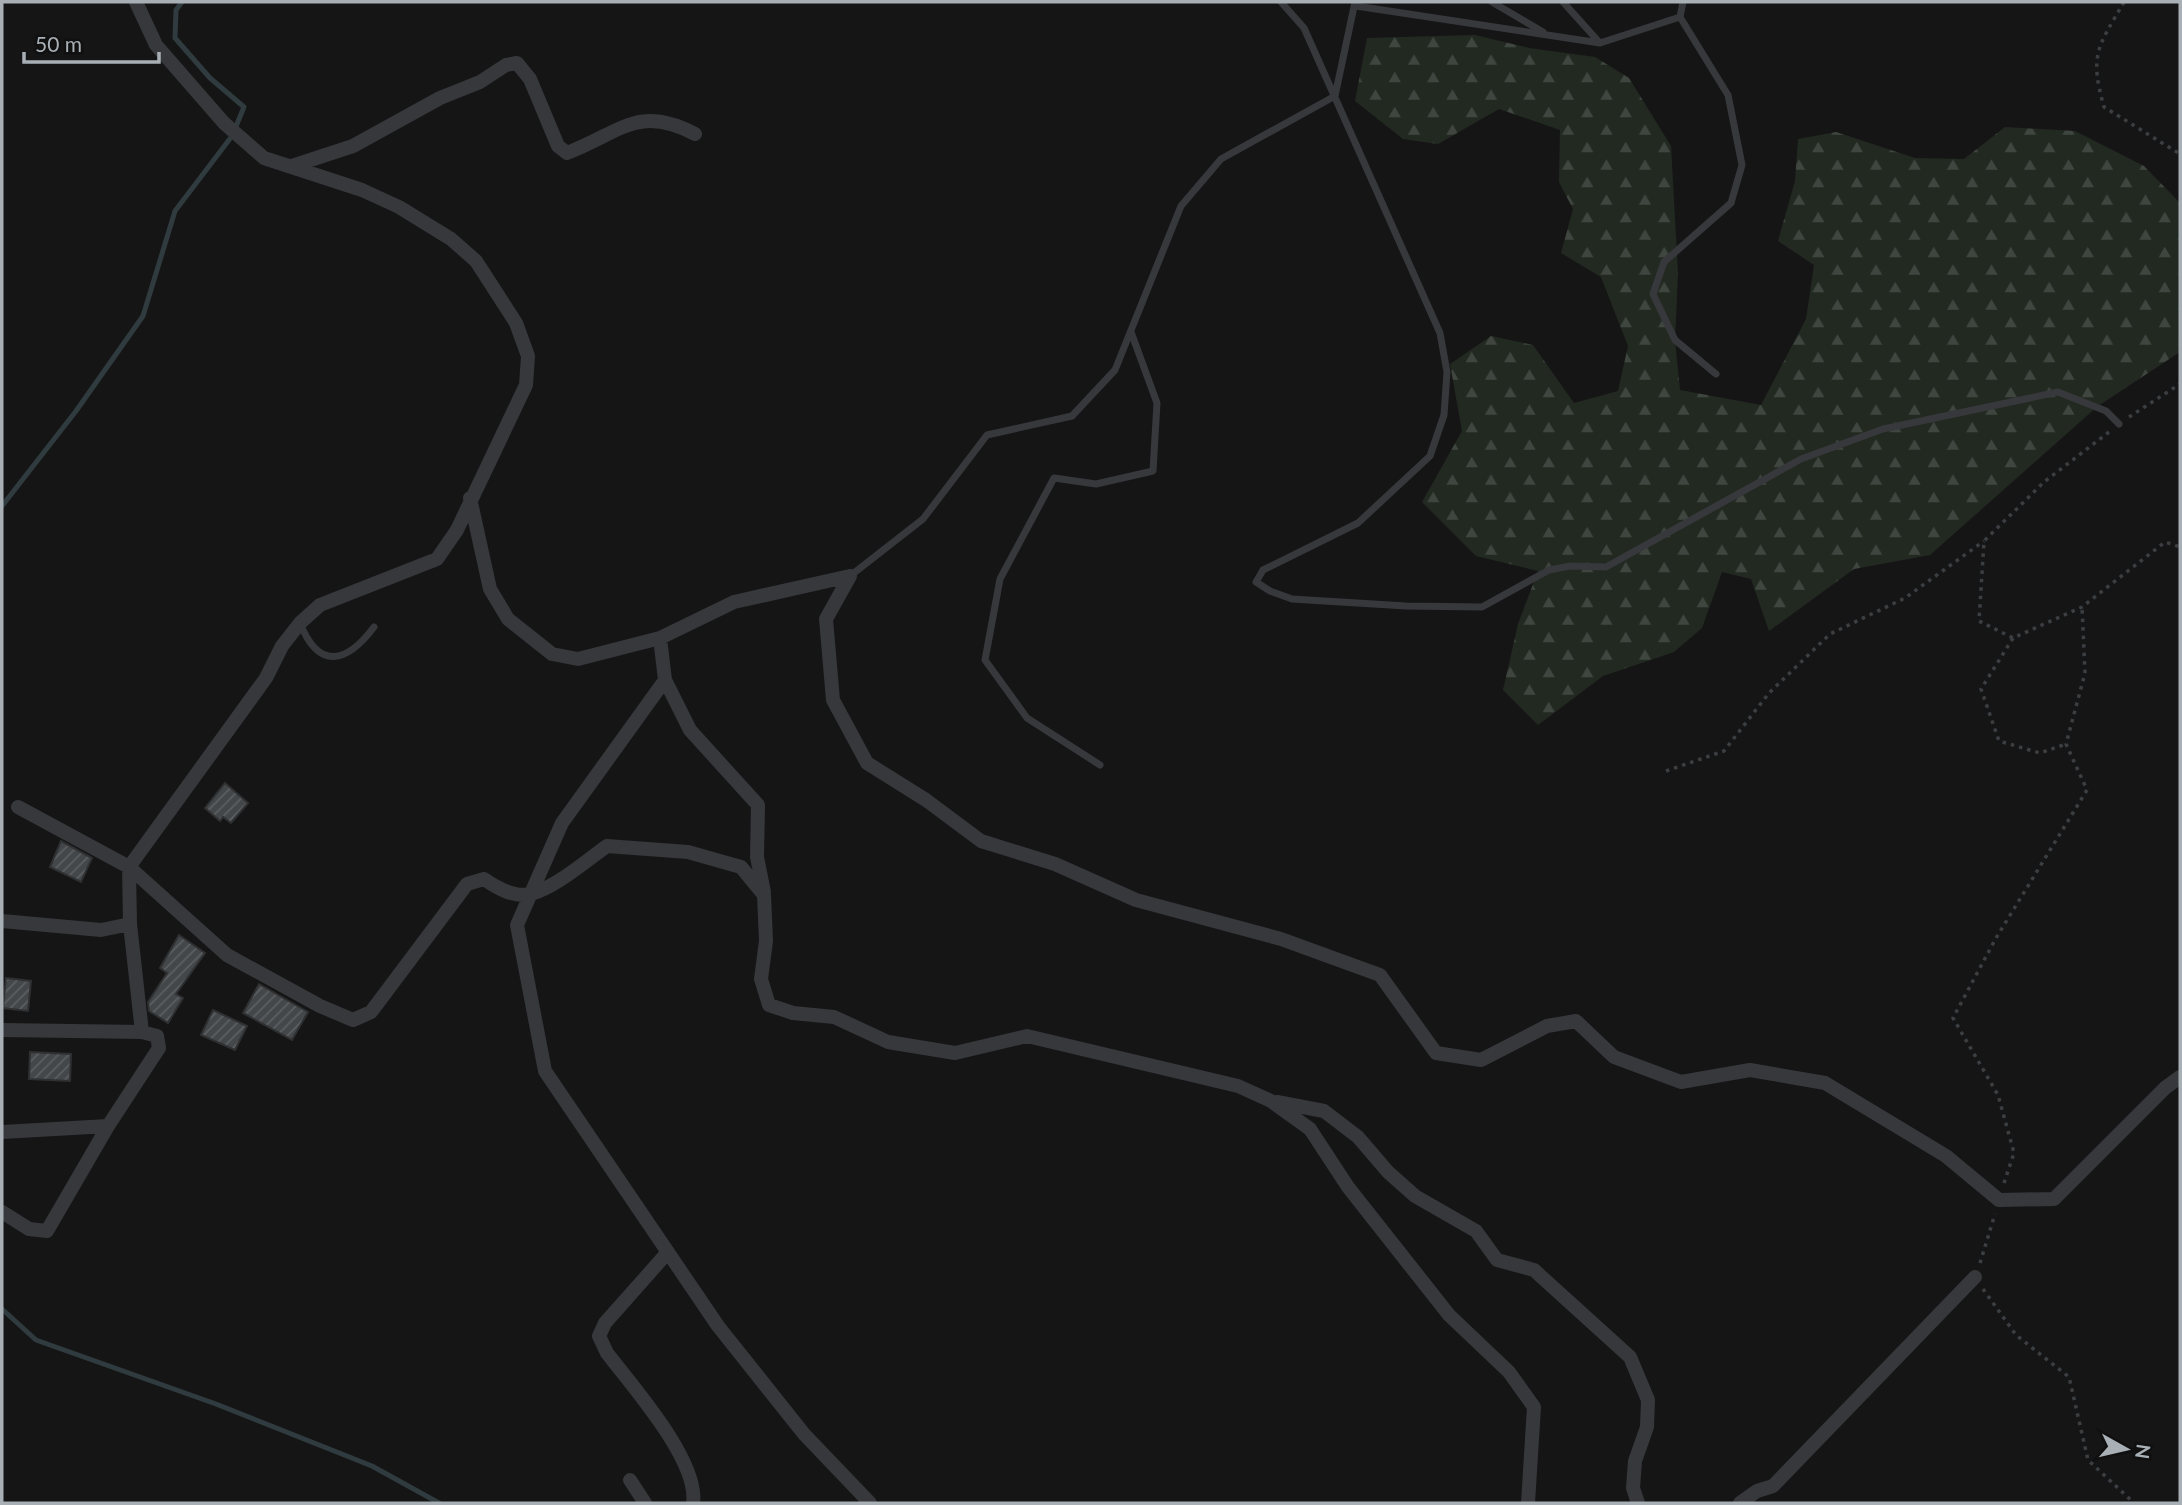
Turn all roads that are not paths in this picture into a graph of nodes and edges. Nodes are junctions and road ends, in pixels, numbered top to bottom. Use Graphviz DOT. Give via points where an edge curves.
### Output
graph roads {
  1 [pos="136,2"];
  2 [pos="1281,2"];
  3 [pos="1492,2"];
  4 [pos="1563,2"];
  5 [pos="1683,2"];
  6 [pos="1356,4"];
  7 [pos="1680,17"];
  8 [pos="1546,34"];
  9 [pos="1600,43"];
  10 [pos="1335,96"];
  11 [pos="695,134"];
  12 [pos="292,166"];
  13 [pos="1131,331"];
  14 [pos="1716,374"];
  15 [pos="2119,424"];
  16 [pos="470,498"];
  17 [pos="850,576"];
  18 [pos="300,623"];
  19 [pos="374,627"];
  20 [pos="660,638"];
  21 [pos="665,680"];
  22 [pos="1100,765"];
  23 [pos="18,807"];
  24 [pos="129,867"];
  25 [pos="530,894"];
  26 [pos="764,895"];
  27 [pos="2,921"];
  28 [pos="130,924"];
  29 [pos="2,1031"];
  30 [pos="142,1032"];
  31 [pos="2180,1077"];
  32 [pos="1270,1101"];
  33 [pos="108,1126"];
  34 [pos="2,1132"];
  35 [pos="2,1212"];
  36 [pos="668,1252"];
  37 [pos="1975,1277"];
  38 [pos="630,1480"];
  39 [pos="645,1503"];
  40 [pos="693,1503"];
  41 [pos="870,1503"];
  42 [pos="1528,1503"];
  43 [pos="1638,1503"];
  44 [pos="1740,1503"];
  1 -- 12 [label="street" via="156,45 224,123 264,159"];
  2 -- 10 [label="lane" via="1304,27"];
  3 -- 8 [label="lane"];
  4 -- 9 [label="lane"];
  5 -- 7 [label="lane"];
  6 -- 8 [label="lane"];
  6 -- 10 [label="lane"];
  7 -- 9 [label="lane"];
  7 -- 14 [label="lane" via="1728,95 1742,165 1731,203 1664,262 1653,294 1675,340"];
  8 -- 9 [label="lane"];
  10 -- 13 [label="lane" via="1222,159 1213,169 1181,206"];
  10 -- 15 [label="lane" via="1440,333 1447,372 1444,415 1430,456 1358,523 1263,570 1256,582 1270,591 1317,601 1482,607 1549,570 1606,567 1801,459 1884,429 2058,392 2106,411"];
  11 -- 12 [label="street" via="658,119 633,122 567,153 558,146 530,79 517,63 440,98 354,146"];
  12 -- 16 [label="street" via="362,190 451,239 477,261 516,323 528,356 526,386"];
  13 -- 17 [label="lane" via="1115,370 1072,416 986,435 923,519"];
  13 -- 22 [label="lane" via="1157,403 1153,471 1096,484 1054,478 1000,579 985,660 1027,718"];
  16 -- 18 [label="street" via="457,530 437,559 320,605"];
  16 -- 20 [label="street" via="491,589 508,618 552,654 578,659"];
  17 -- 20 [label="street" via="734,602"];
  17 -- 31 [label="street" via="826,619 832,700 867,764 981,841 1055,864 1136,900 1281,939 1380,975 1436,1054 1481,1060 1548,1026 1576,1021 1614,1057 1681,1082 1750,1070 1825,1083 1946,1156 1998,1200 2054,1199"];
  18 -- 19 [label="lane" via="307,641 319,653 340,658 358,649"];
  18 -- 24 [label="street" via="266,678"];
  20 -- 21 [label="street"];
  21 -- 25 [label="street" via="562,823"];
  21 -- 26 [label="street" via="690,730 758,805 757,857"];
  23 -- 24 [label="street"];
  24 -- 25 [label="street" via="227,955 353,1020 371,1012 467,884 484,879 502,891"];
  24 -- 28 [label="street"];
  25 -- 26 [label="street" via="607,846 688,852 741,867"];
  25 -- 36 [label="street" via="517,925 545,1071"];
  26 -- 32 [label="street" via="766,941 761,979 769,1006 834,1017 888,1042 955,1052 1027,1036 1238,1086"];
  27 -- 28 [label="street" via="101,930"];
  28 -- 30 [label="street"];
  29 -- 30 [label="street"];
  30 -- 33 [label="street" via="157,1036 159,1048"];
  32 -- 42 [label="street" via="1310,1129 1348,1187 1449,1315 1509,1372 1534,1407"];
  32 -- 43 [label="street" via="1324,1111 1358,1137 1415,1196 1476,1231 1497,1260 1534,1270 1630,1357 1648,1400 1647,1427 1635,1461 1633,1488"];
  33 -- 34 [label="street"];
  33 -- 35 [label="street" via="47,1231 29,1229"];
  36 -- 40 [label="street" via="605,1323 599,1336 675,1444 695,1492"];
  36 -- 41 [label="street" via="718,1326 804,1434"];
  37 -- 44 [label="street" via="1773,1486"];
  38 -- 39 [label="street"];
}
